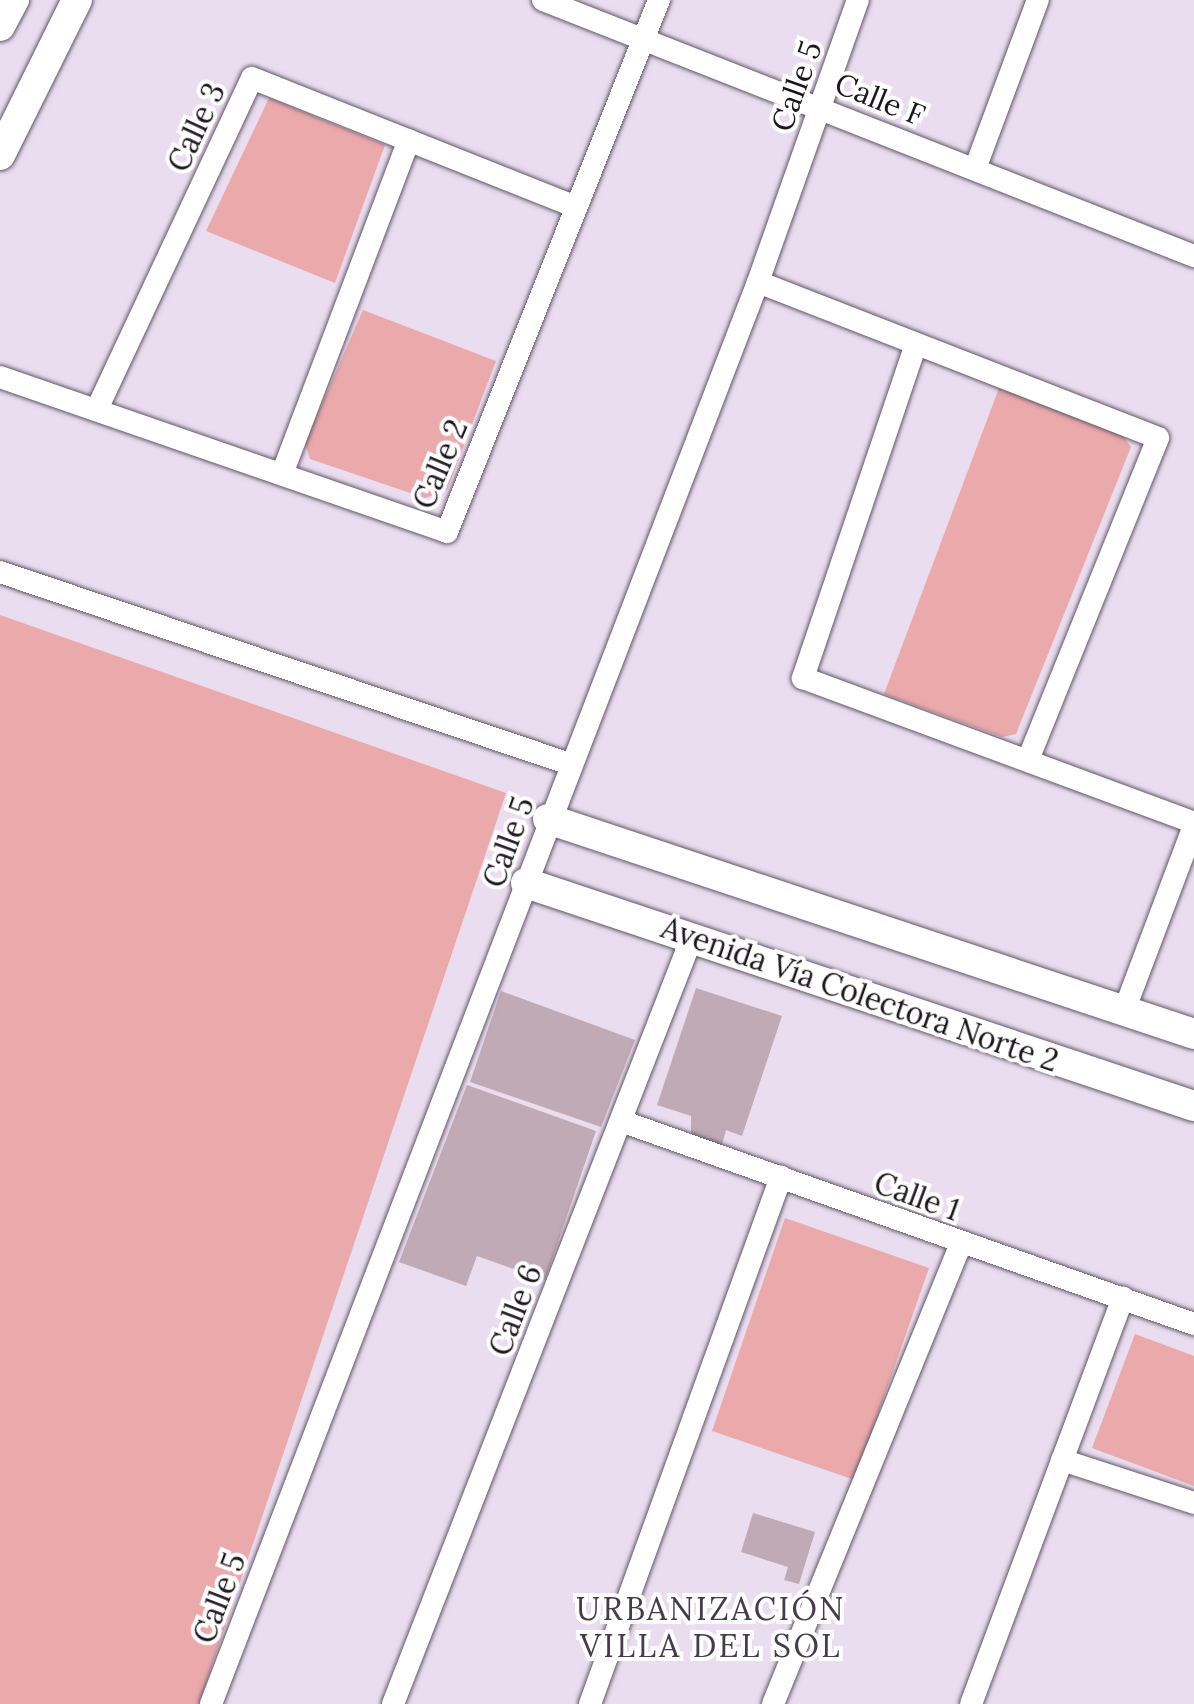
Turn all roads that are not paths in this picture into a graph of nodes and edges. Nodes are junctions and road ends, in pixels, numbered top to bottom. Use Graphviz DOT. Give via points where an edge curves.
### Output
graph roads {
  1 [pos="14,0"];
  2 [pos="76,0"];
  3 [pos="543,0"];
  4 [pos="658,0"];
  5 [pos="858,0"];
  6 [pos="1038,0"];
  7 [pos="0,26"];
  8 [pos="643,40"];
  9 [pos="820,108"];
  10 [pos="409,140"];
  11 [pos="0,155"];
  12 [pos="976,169"];
  13 [pos="576,207"];
  14 [pos="1194,256"];
  15 [pos="758,282"];
  16 [pos="916,344"];
  17 [pos="0,377"];
  18 [pos="97,408"];
  19 [pos="282,474"];
  20 [pos="0,572"];
  21 [pos="1029,758"];
  22 [pos="570,764"];
  23 [pos="548,819"];
  24 [pos="1194,824"];
  25 [pos="526,883"];
  26 [pos="692,937"];
  27 [pos="1124,1011"];
  28 [pos="1194,1034"];
  29 [pos="1194,1106"];
  30 [pos="621,1121"];
  31 [pos="781,1178"];
  32 [pos="961,1244"];
  33 [pos="1123,1298"];
  34 [pos="1194,1324"];
  35 [pos="1062,1460"];
  36 [pos="1194,1503"];
  37 [pos="211,1704"];
  38 [pos="393,1704"];
  39 [pos="590,1704"];
  40 [pos="773,1704"];
  41 [pos="971,1704"];
  1 -- 7 [label="street"];
  2 -- 11 [label="street"];
  3 -- 8 [label="street, Calle F"];
  4 -- 8 [label="street"];
  5 -- 9 [label="street, Calle 5"];
  6 -- 12 [label="street"];
  8 -- 9 [label="street, Calle F"];
  8 -- 13 [label="street, Calle 2"];
  9 -- 12 [label="street, Calle F"];
  9 -- 15 [label="street, Calle 5"];
  10 -- 13 [label="street, Calle 3"];
  10 -- 18 [label="street, Calle 3" via="252,78"];
  10 -- 19 [label="street"];
  12 -- 14 [label="street, Calle F"];
  13 -- 19 [label="street, Calle 2" via="446,532"];
  15 -- 16 [label="street"];
  15 -- 22 [label="street, Calle 5"];
  16 -- 21 [label="street" via="803,678"];
  16 -- 21 [label="street" via="1158,438"];
  17 -- 18 [label="street, Calle 2"];
  18 -- 19 [label="street, Calle 2"];
  20 -- 22 [label="street"];
  21 -- 24 [label="street"];
  22 -- 23 [label="street, Calle 5"];
  23 -- 25 [label="street, Calle 5"];
  23 -- 27 [label="street"];
  24 -- 27 [label="street"];
  25 -- 26 [label="street, Avenida Vía Colectora Norte 2"];
  25 -- 37 [label="street, Calle 5"];
  26 -- 29 [label="street, Avenida Vía Colectora Norte 2"];
  26 -- 30 [label="street, Calle 6"];
  27 -- 28 [label="street"];
  30 -- 31 [label="street, Calle 1"];
  30 -- 38 [label="street, Calle 6"];
  31 -- 32 [label="street, Calle 1"];
  31 -- 39 [label="street"];
  32 -- 33 [label="street, Calle 1"];
  32 -- 40 [label="street"];
  33 -- 34 [label="street, Calle 1"];
  33 -- 35 [label="street"];
  35 -- 36 [label="street"];
  35 -- 41 [label="street"];
}
